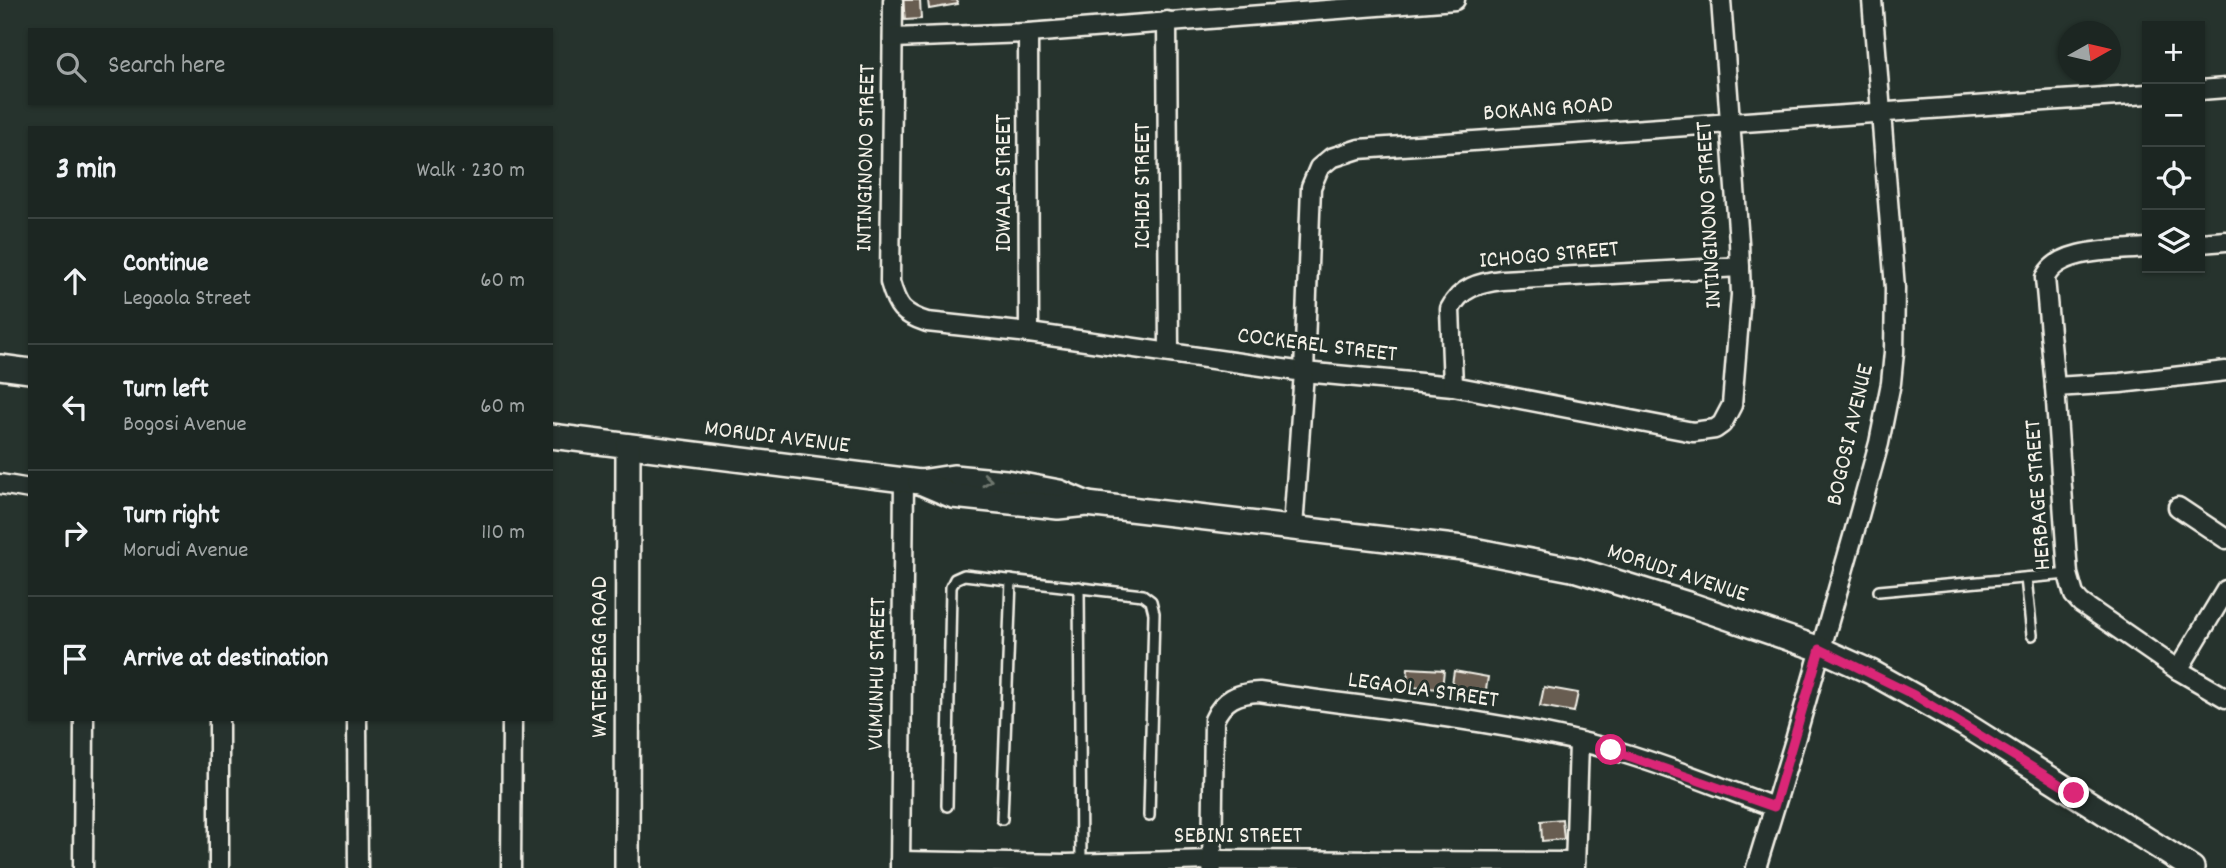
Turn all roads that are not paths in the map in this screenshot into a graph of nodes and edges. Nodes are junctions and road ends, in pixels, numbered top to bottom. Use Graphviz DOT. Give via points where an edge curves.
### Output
graph roads {
  1 [pos="893,0"];
  2 [pos="1454,0"];
  3 [pos="1721,0"];
  4 [pos="1872,0"];
  5 [pos="1167,21"];
  6 [pos="1028,33"];
  7 [pos="893,37"];
  8 [pos="2226,88"];
  9 [pos="2205,90"];
  10 [pos="2142,94"];
  11 [pos="1881,112"];
  12 [pos="1730,123"];
  13 [pos="2226,241"];
  14 [pos="2205,243"];
  15 [pos="2142,248"];
  16 [pos="1740,267"];
  17 [pos="904,313"];
  18 [pos="1029,332"];
  19 [pos="1169,352"];
  20 [pos="0,367"];
  21 [pos="28,371"];
  22 [pos="2226,371"];
  23 [pos="1304,372"];
  24 [pos="1453,386"];
  25 [pos="2055,387"];
  26 [pos="1722,424"];
  27 [pos="553,436"];
  28 [pos="628,446"];
  29 [pos="912,481"];
  30 [pos="0,484"];
  31 [pos="28,489"];
  32 [pos="2178,507"];
  33 [pos="1293,528"];
  34 [pos="2226,539"];
  35 [pos="2068,574"];
  36 [pos="2026,578"];
  37 [pos="1010,580"];
  38 [pos="1079,587"];
  39 [pos="2226,590"];
  40 [pos="1879,591"];
  41 [pos="2032,635"];
  42 [pos="1820,649"];
  43 [pos="2178,670"];
  44 [pos="2226,698"];
  45 [pos="84,721"];
  46 [pos="219,721"];
  47 [pos="357,721"];
  48 [pos="512,721"];
  49 [pos="1579,743"];
  50 [pos="947,806"];
  51 [pos="1774,807"];
  52 [pos="1149,816"];
  53 [pos="1002,819"];
  54 [pos="900,864"];
  55 [pos="1212,864"];
  56 [pos="1072,865"];
  57 [pos="1575,865"];
  58 [pos="83,868"];
  59 [pos="219,868"];
  60 [pos="358,868"];
  61 [pos="511,868"];
  62 [pos="627,868"];
  63 [pos="1756,868"];
  64 [pos="2192,868"];
  1 -- 7 [label="street, INTINGINONO STREET"];
  2 -- 5 [label="street"];
  3 -- 12 [label="street, INTINGINONO STREET"];
  4 -- 11 [label="street, BOGOSI AVENUE"];
  5 -- 6 [label="street"];
  5 -- 19 [label="street, ICHIBI STREET"];
  6 -- 7 [label="street"];
  6 -- 18 [label="street, IDWALA STREET"];
  7 -- 17 [label="street, INTINGINONO STREET" via="890,282"];
  8 -- 9 [label="street"];
  10 -- 11 [label="street, BOKANG ROAD"];
  11 -- 12 [label="street, BOKANG ROAD"];
  11 -- 42 [label="street, BOGOSI AVENUE" via="1895,288 1892,373 1879,443"];
  12 -- 16 [label="street, INTINGINONO STREET"];
  12 -- 23 [label="street, BOKANG ROAD" via="1359,149 1331,158 1319,168 1311,187"];
  13 -- 14 [label="street"];
  15 -- 25 [label="street, HERBAGE STREET" via="2080,254 2058,261 2047,272 2044,292"];
  16 -- 24 [label="street, ICHOGO STREET" via="1502,280 1472,286 1450,309"];
  16 -- 26 [label="street, INTINGINONO STREET" via="1732,405"];
  17 -- 18 [label="street, COCKEREL STREET" via="927,322"];
  18 -- 19 [label="street, COCKEREL STREET"];
  19 -- 23 [label="street, COCKEREL STREET"];
  20 -- 21 [label="street"];
  22 -- 25 [label="street"];
  23 -- 24 [label="street, COCKEREL STREET"];
  23 -- 33 [label="street, BOKANG ROAD"];
  24 -- 26 [label="street, COCKEREL STREET" via="1693,432"];
  25 -- 35 [label="street, HERBAGE STREET"];
  27 -- 28 [label="street, MORUDI AVENUE"];
  28 -- 29 [label="street, MORUDI AVENUE"];
  28 -- 62 [label="street, WATERBERG ROAD"];
  29 -- 33 [label="street, MORUDI AVENUE" via="953,477 1006,482 1059,492 1087,504"];
  29 -- 54 [label="street, VUMUNHU STREET"];
  30 -- 31 [label="street"];
  32 -- 34 [label="street"];
  33 -- 42 [label="street, MORUDI AVENUE" via="1463,548 1577,570"];
  35 -- 36 [label="lane"];
  35 -- 43 [label="street, HERBAGE STREET" via="2081,603"];
  36 -- 40 [label="lane"];
  36 -- 41 [label="lane"];
  37 -- 38 [label="lane"];
  37 -- 50 [label="lane" via="964,575 951,587"];
  37 -- 53 [label="lane"];
  38 -- 52 [label="lane" via="1143,595 1152,601"];
  38 -- 56 [label="lane"];
  39 -- 43 [label="street"];
  42 -- 51 [label="street, BOGOSI AVENUE"];
  42 -- 64 [label="street, MORUDI AVENUE" via="1964,724"];
  43 -- 44 [label="street, HERBAGE STREET"];
  45 -- 58 [label="street"];
  46 -- 59 [label="street"];
  47 -- 60 [label="street"];
  48 -- 61 [label="street"];
  49 -- 51 [label="street, LEGAOLA STREET" via="1646,761"];
  49 -- 55 [label="street, LEGAOLA STREET" via="1502,726 1259,692 1237,695 1226,701 1214,720"];
  49 -- 57 [label="street"];
  51 -- 63 [label="street, BOGOSI AVENUE"];
  54 -- 56 [label="street, SEBINI STREET"];
  55 -- 56 [label="street, SEBINI STREET"];
  55 -- 57 [label="street, SEBINI STREET"];
}
